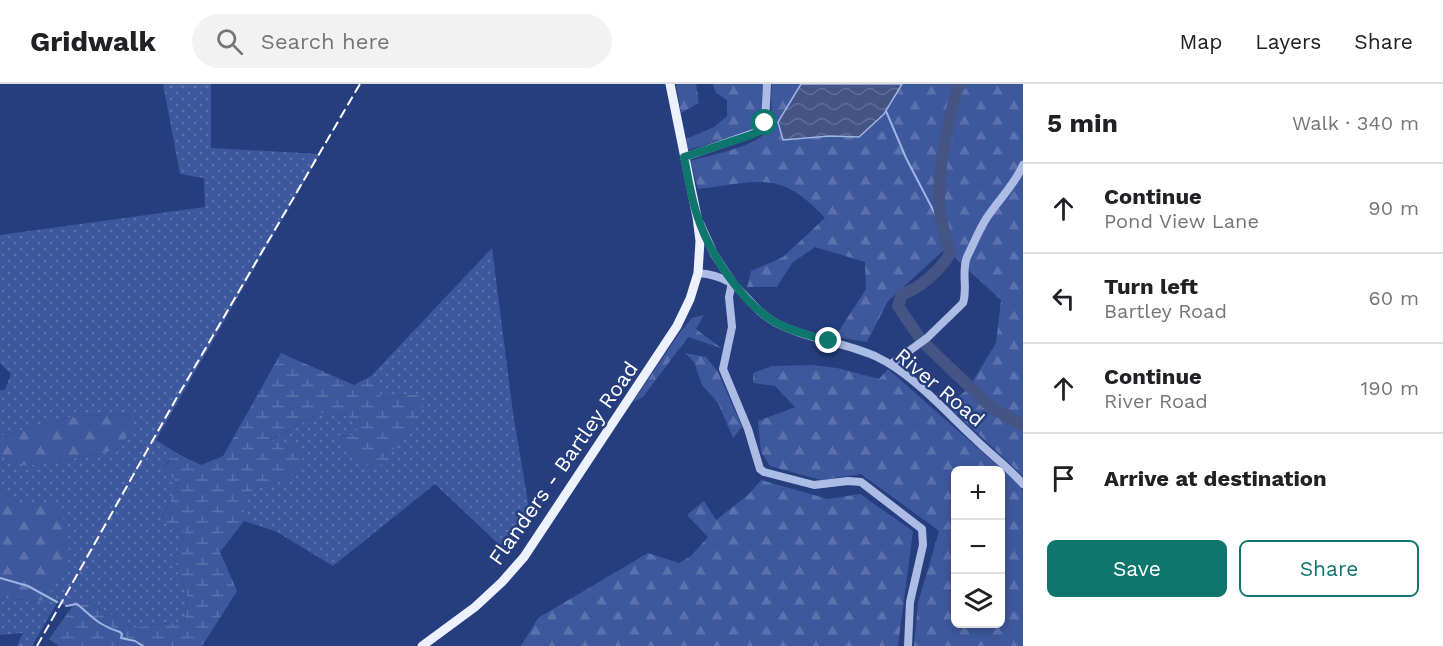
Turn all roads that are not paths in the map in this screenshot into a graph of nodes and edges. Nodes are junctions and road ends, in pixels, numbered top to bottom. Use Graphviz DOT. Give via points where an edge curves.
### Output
graph roads {
  1 [pos="670,84"];
  2 [pos="767,84"];
  3 [pos="684,157"];
  4 [pos="1023,165"];
  5 [pos="697,217"];
  6 [pos="698,273"];
  7 [pos="732,282"];
  8 [pos="891,364"];
  9 [pos="1023,484"];
  10 [pos="422,646"];
  11 [pos="908,646"];
  1 -- 3 [label="main road, Flanders - Bartley Road"];
  2 -- 3 [label="street" via="765,123 759,131"];
  3 -- 5 [label="main road, Flanders - Bartley Road"];
  4 -- 8 [label="street" via="1017,180 986,219 967,259 963,269 963,303 927,338"];
  5 -- 6 [label="main road, Flanders - Bartley Road"];
  5 -- 7 [label="street, River Road"];
  6 -- 7 [label="street, River Road"];
  6 -- 10 [label="main road, Flanders - Bartley Road" via="677,326 524,557 475,607"];
  7 -- 8 [label="street, River Road" via="760,311 780,324"];
  7 -- 11 [label="street" via="732,327 723,369 760,469 821,486 861,482 921,529 923,545 910,602"];
  8 -- 9 [label="street, River Road"];
}
